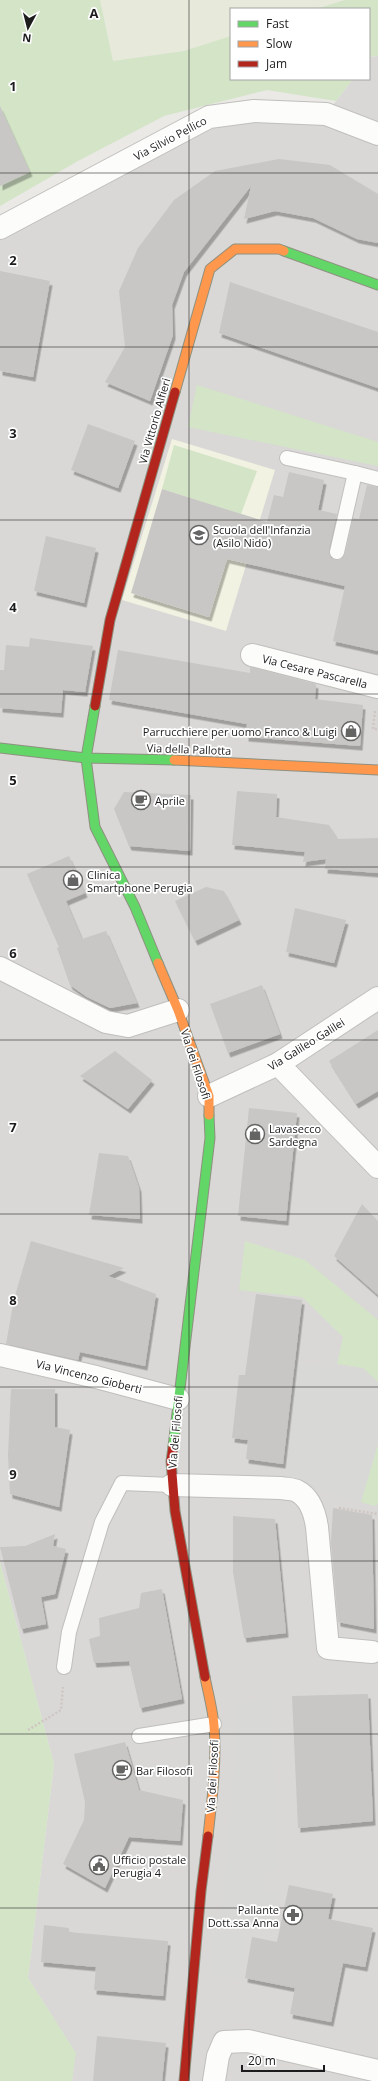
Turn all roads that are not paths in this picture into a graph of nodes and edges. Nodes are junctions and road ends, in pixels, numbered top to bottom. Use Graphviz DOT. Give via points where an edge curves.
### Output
graph roads {
  1 [pos="378,134"];
  2 [pos="0,228"];
  3 [pos="378,285"];
  4 [pos="287,458"];
  5 [pos="355,473"];
  6 [pos="378,479"];
  7 [pos="337,552"];
  8 [pos="252,655"];
  9 [pos="378,687"];
  10 [pos="0,748"];
  11 [pos="86,758"];
  12 [pos="378,770"];
  13 [pos="95,827"];
  14 [pos="0,968"];
  15 [pos="378,998"];
  16 [pos="178,1010"];
  17 [pos="278,1064"];
  18 [pos="209,1096"];
  19 [pos="378,1167"];
  20 [pos="0,1356"];
  21 [pos="178,1399"];
  22 [pos="172,1485"];
  23 [pos="372,1652"];
  24 [pos="64,1667"];
  25 [pos="214,1724"];
  26 [pos="139,1736"];
  27 [pos="378,2071"];
  28 [pos="184,2081"];
  29 [pos="214,2081"];
  1 -- 2 [label="street, Via Silvio Pellico" via="326,114 254,111 209,117"];
  3 -- 11 [label="street, Via Vittorio Alfieri" via="279,249 235,249 210,269 110,620"];
  4 -- 5 [label="lane"];
  5 -- 6 [label="lane"];
  5 -- 7 [label="lane"];
  8 -- 9 [label="street, Via Cesare Pascarella"];
  10 -- 11 [label="street, Via della Pallotta"];
  11 -- 12 [label="street, Via della Pallotta"];
  11 -- 13 [label="street, Via Vittorio Alfieri"];
  13 -- 16 [label="street, Via dei Filosofi" via="135,908"];
  14 -- 16 [label="street" via="106,1022 128,1026"];
  15 -- 17 [label="street, Via Galileo Galilei"];
  16 -- 18 [label="street, Via dei Filosofi"];
  17 -- 18 [label="street, Via Galileo Galilei"];
  17 -- 19 [label="street"];
  18 -- 21 [label="street, Via dei Filosofi" via="210,1138"];
  20 -- 21 [label="street, Via Vincenzo Gioberti" via="96,1376"];
  21 -- 22 [label="street, Via dei Filosofi" via="171,1461"];
  22 -- 23 [label="street" via="281,1488 297,1491 307,1499 315,1513 317,1527 328,1648"];
  22 -- 24 [label="lane" via="122,1483 102,1522 69,1632"];
  22 -- 25 [label="street, Via dei Filosofi"];
  25 -- 26 [label="lane"];
  25 -- 28 [label="street, Via dei Filosofi" via="214,1783"];
  27 -- 29 [label="street" via="248,2041 224,2042 218,2056"];
}
